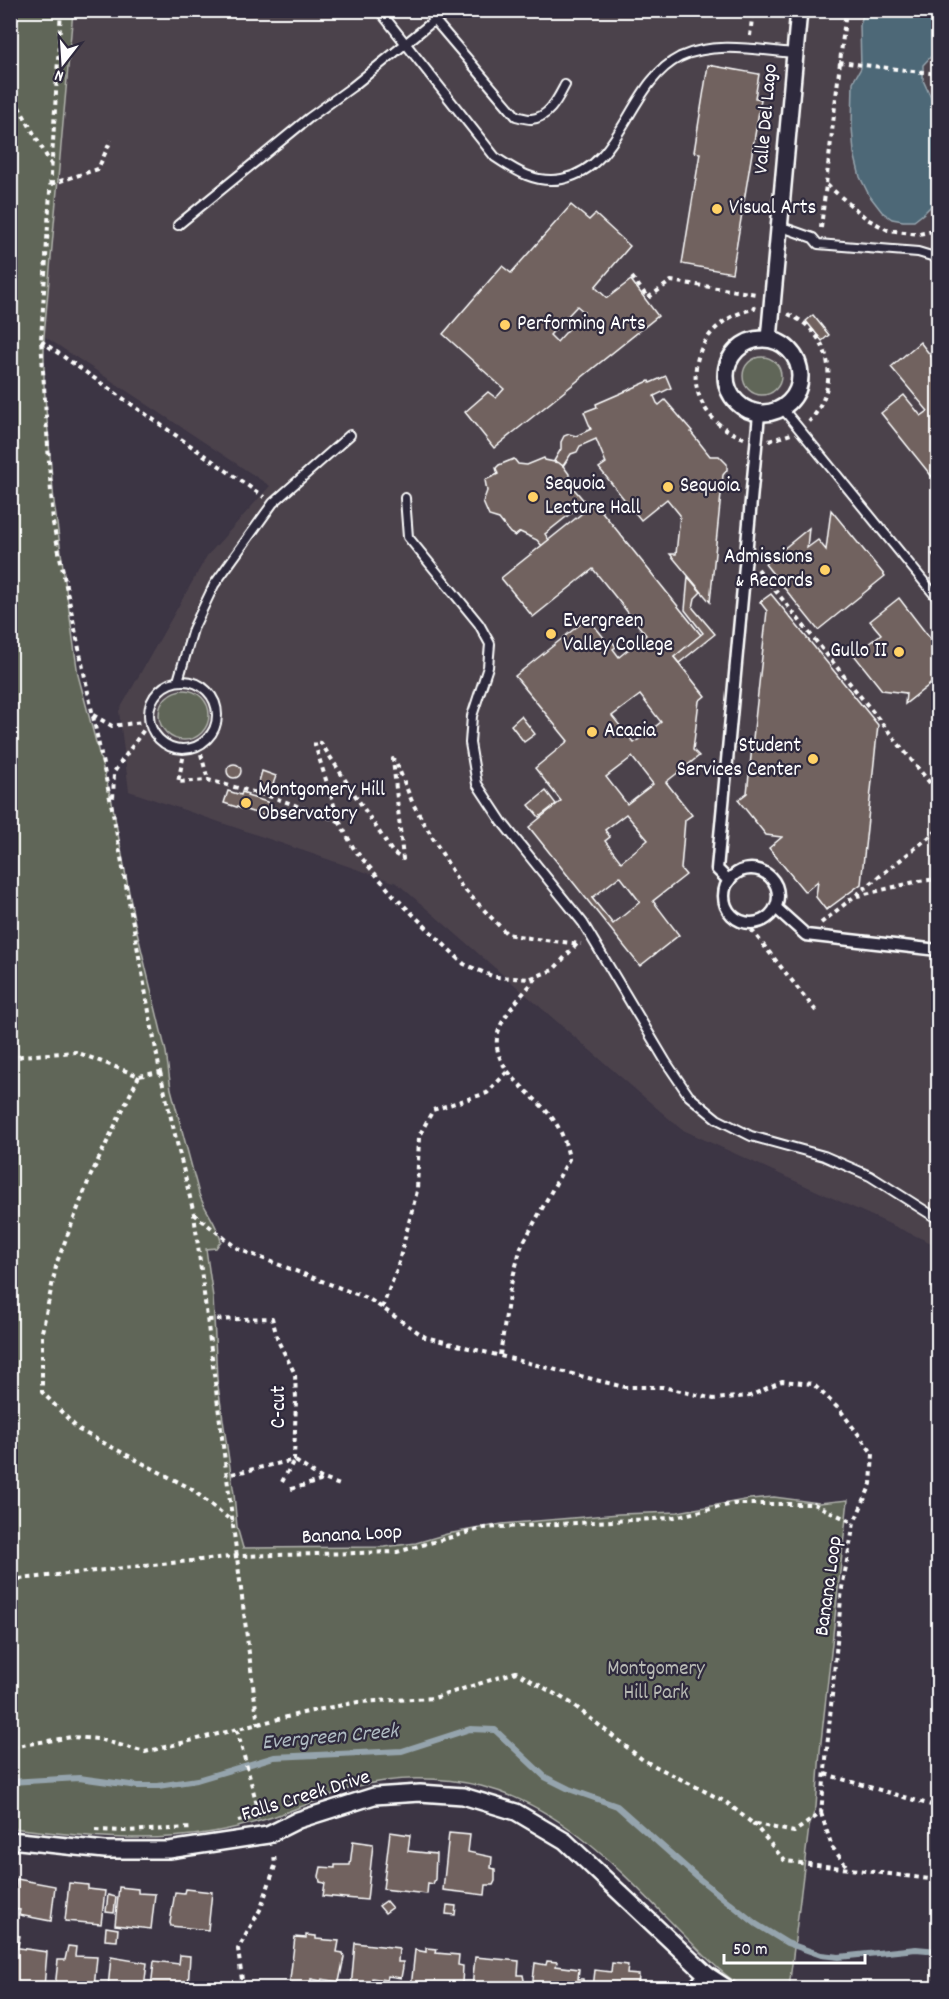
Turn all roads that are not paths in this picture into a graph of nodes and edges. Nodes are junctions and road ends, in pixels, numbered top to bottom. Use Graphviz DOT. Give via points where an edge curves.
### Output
graph roads {
  1 [pos="379,10"];
  2 [pos="426,10"];
  3 [pos="447,10"];
  4 [pos="799,10"];
  5 [pos="434,20"];
  6 [pos="405,43"];
  7 [pos="794,53"];
  8 [pos="566,84"];
  9 [pos="178,225"];
  10 [pos="779,226"];
  11 [pos="939,258"];
  12 [pos="769,339"];
  13 [pos="783,409"];
  14 [pos="759,414"];
  15 [pos="350,435"];
  16 [pos="405,498"];
  17 [pos="939,599"];
  18 [pos="178,681"];
  19 [pos="729,881"];
  20 [pos="776,908"];
  21 [pos="939,950"];
  22 [pos="939,1219"];
  23 [pos="10,1840"];
  24 [pos="707,1975"];
  25 [pos="696,1989"];
  26 [pos="727,1989"];
  1 -- 6 [label="lane"];
  2 -- 5 [label="lane"];
  3 -- 5 [label="lane"];
  4 -- 7 [label="street, Valle Del Lago"];
  5 -- 6 [label="lane"];
  5 -- 8 [label="lane" via="516,116 531,119 542,115 555,104"];
  6 -- 7 [label="lane" via="495,157 516,172 553,181 571,177 598,160 647,88 679,58 717,48"];
  6 -- 9 [label="lane"];
  7 -- 10 [label="street, Valle Del Lago"];
  10 -- 11 [label="lane" via="813,238 818,244 918,252"];
  10 -- 12 [label="street, Valle Del Lago"];
  12 -- 13 [label="street" via="792,351 801,375 793,400"];
  12 -- 14 [label="street" via="757,339 736,350 726,371 730,395 747,411"];
  13 -- 14 [label="street"];
  13 -- 17 [label="lane"];
  14 -- 19 [label="street" via="717,869"];
  15 -- 18 [label="lane" via="273,503 214,585 193,629"];
  16 -- 22 [label="lane" via="408,537 479,624 490,644 488,667 472,716 470,743 477,784 502,822 583,923 688,1096 717,1119 751,1136 824,1156 870,1176"];
  18 -- 18 [label="lane" via="159,691 149,710 150,721 162,741 185,749 207,739 217,718 216,705 201,686"];
  19 -- 20 [label="street" via="743,871 768,875 777,890"];
  19 -- 20 [label="street" via="725,889 726,907 746,923 764,920"];
  20 -- 21 [label="street" via="806,935"];
  23 -- 24 [label="street, Falls Creek Drive" via="105,1850 168,1850 268,1835 298,1820 374,1796 463,1796 516,1812 565,1841"];
  24 -- 25 [label="street"];
  24 -- 26 [label="street, Falls Creek Drive"];
}
